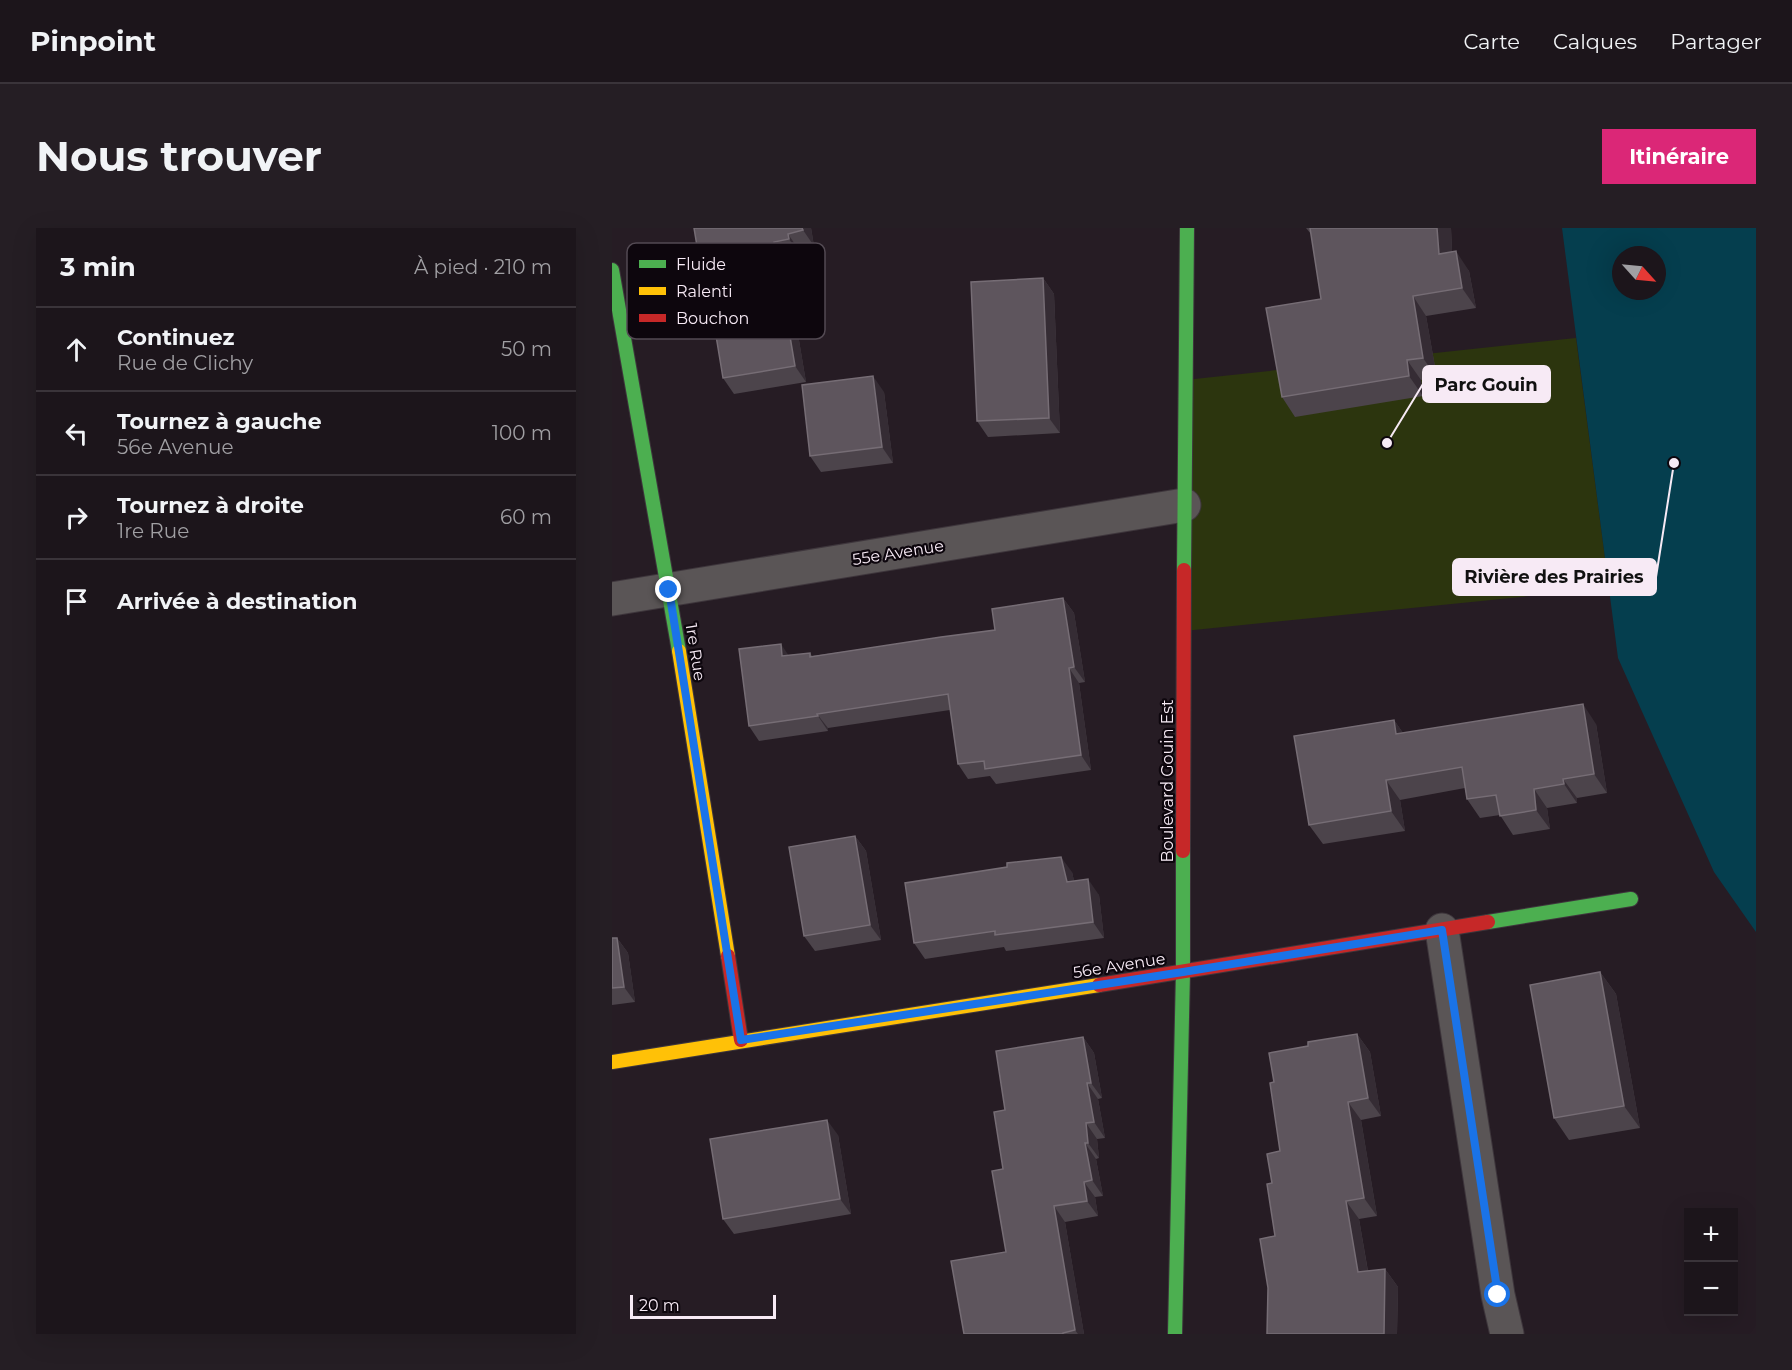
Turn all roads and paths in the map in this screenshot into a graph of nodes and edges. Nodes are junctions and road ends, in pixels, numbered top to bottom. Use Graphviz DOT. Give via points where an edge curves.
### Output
graph roads {
  1 [pos="1187,228"];
  2 [pos="612,270"];
  3 [pos="1184,505"];
  4 [pos="669,590"];
  5 [pos="612,599"];
  6 [pos="1631,899"];
  7 [pos="1442,930"];
  8 [pos="1183,972"];
  9 [pos="741,1040"];
  10 [pos="612,1062"];
  11 [pos="1175,1334"];
  12 [pos="1507,1334"];
  1 -- 3 [label="street, Boulevard Gouin Est"];
  2 -- 4 [label="street, 1re Rue"];
  3 -- 4 [label="street, 55e Avenue"];
  3 -- 8 [label="street, Boulevard Gouin Est"];
  4 -- 5 [label="street, 55e Avenue"];
  4 -- 9 [label="street, 1re Rue"];
  6 -- 7 [label="street, 56e Avenue"];
  7 -- 8 [label="street, 56e Avenue"];
  7 -- 12 [label="street"];
  8 -- 9 [label="street, 56e Avenue"];
  8 -- 11 [label="street, Boulevard Gouin Est"];
  9 -- 10 [label="street, 56e Avenue"];
}
